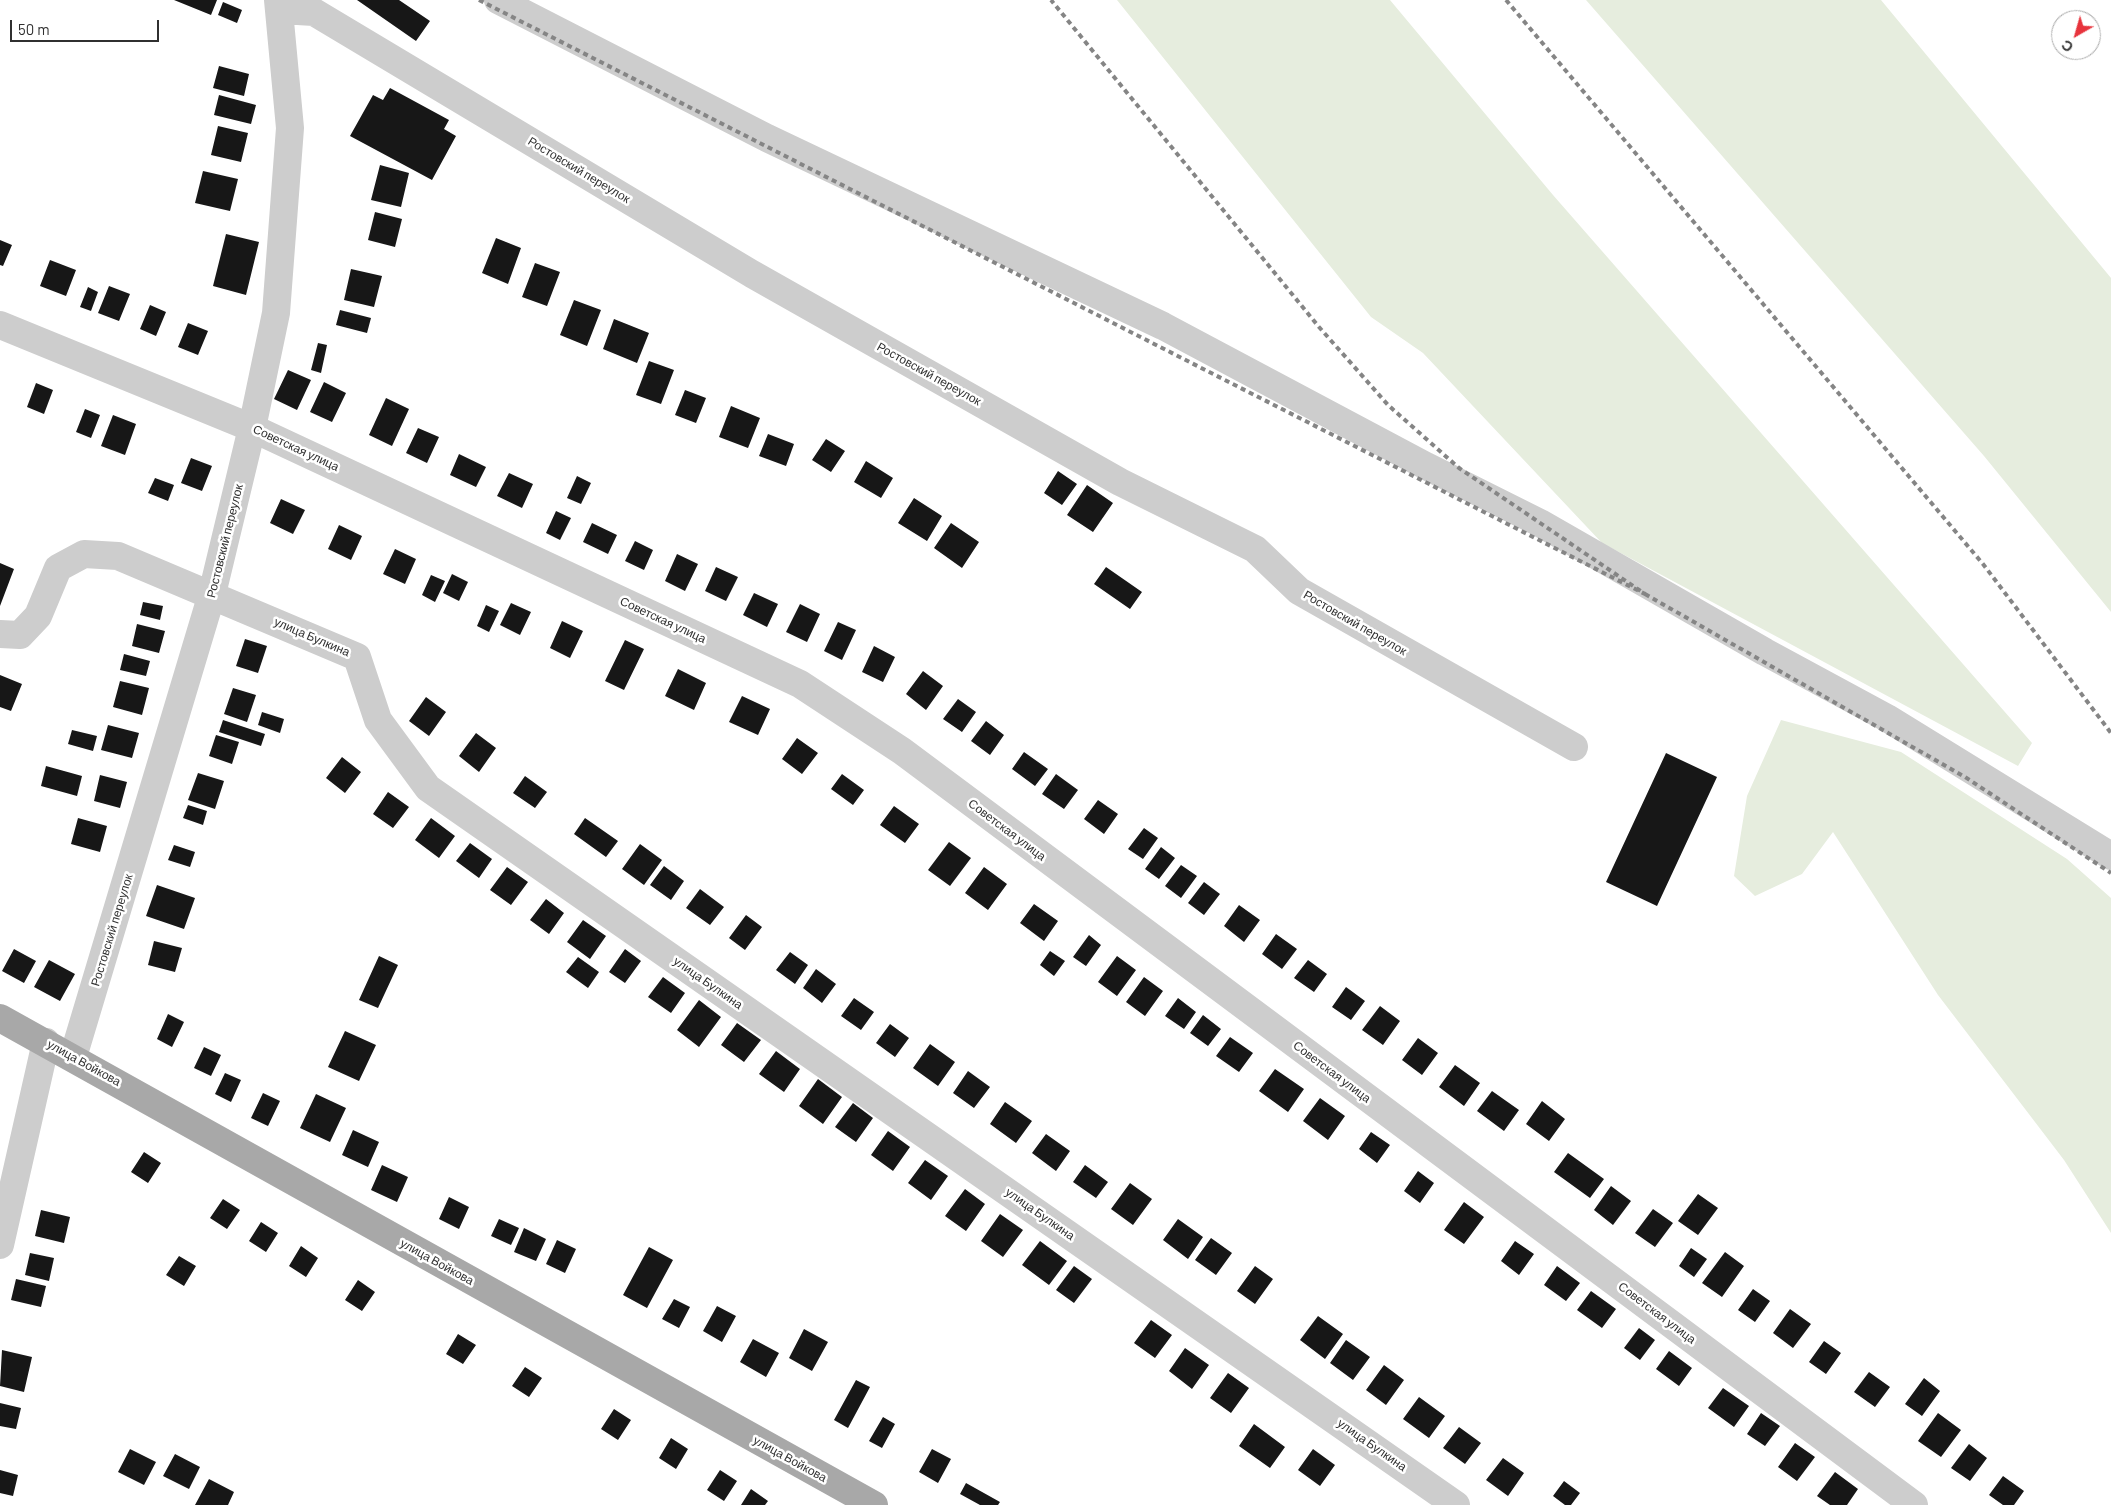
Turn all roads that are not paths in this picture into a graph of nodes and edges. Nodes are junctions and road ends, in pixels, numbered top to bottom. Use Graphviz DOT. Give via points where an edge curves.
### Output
graph roads {
  1 [pos="498,0"];
  2 [pos="279,5"];
  3 [pos="0,324"];
  4 [pos="252,428"];
  5 [pos="212,594"];
  6 [pos="0,634"];
  7 [pos="1574,747"];
  8 [pos="2111,856"];
  9 [pos="0,1018"];
  10 [pos="46,1042"];
  11 [pos="74,1057"];
  12 [pos="0,1245"];
  13 [pos="874,1505"];
  14 [pos="1456,1505"];
  15 [pos="1914,1505"];
  1 -- 8 [label="street" via="767,138 1163,326 1426,466 1540,522 1765,652 1887,718"];
  2 -- 4 [label="street, Ростовский переулок" via="290,128 276,313"];
  2 -- 7 [label="street, Ростовский переулок" via="314,12 752,274 1120,482 1255,549 1299,591"];
  3 -- 4 [label="street, Советская улица"];
  4 -- 5 [label="street, Ростовский переулок"];
  4 -- 15 [label="street, Советская улица" via="800,684 902,751"];
  5 -- 6 [label="street, улица Булкина" via="118,556 84,554 58,568 38,616 20,635"];
  5 -- 11 [label="street, Ростовский переулок"];
  5 -- 14 [label="street, улица Булкина" via="357,656 378,720 428,788"];
  9 -- 10 [label="main road, улица Войкова"];
  10 -- 11 [label="main road, улица Войкова"];
  10 -- 12 [label="street"];
  11 -- 13 [label="main road, улица Войкова"];
}
